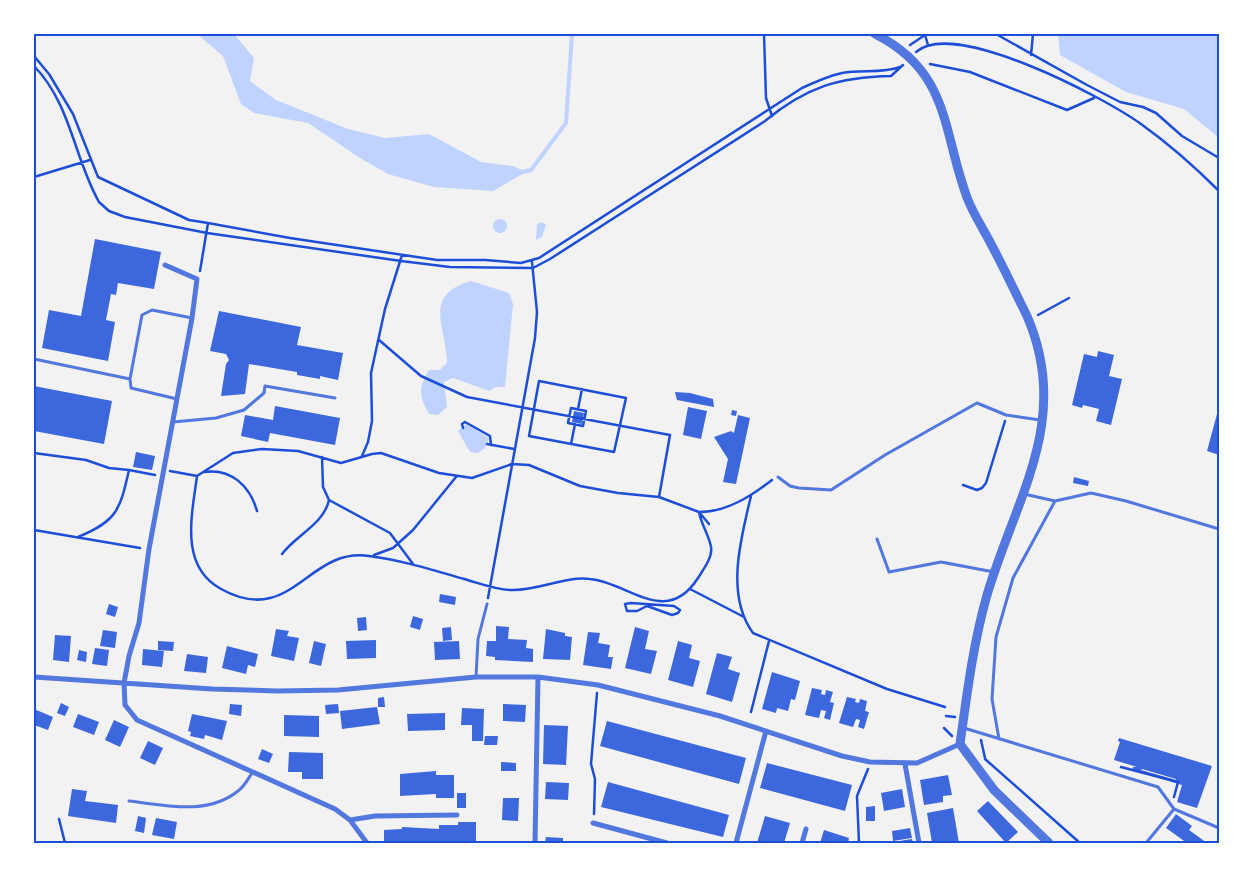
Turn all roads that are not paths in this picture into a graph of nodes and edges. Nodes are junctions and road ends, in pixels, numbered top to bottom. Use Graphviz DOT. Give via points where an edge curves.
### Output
graph roads {
  1 [pos="875,34"];
  2 [pos="165,265"];
  3 [pos="192,318"];
  4 [pos="34,359"];
  5 [pos="130,379"];
  6 [pos="335,398"];
  7 [pos="177,399"];
  8 [pos="1043,421"];
  9 [pos="173,422"];
  10 [pos="778,477"];
  11 [pos="1024,494"];
  12 [pos="1055,501"];
  13 [pos="1219,529"];
  14 [pos="877,539"];
  15 [pos="994,572"];
  16 [pos="487,604"];
  17 [pos="34,677"];
  18 [pos="476,677"];
  19 [pos="538,678"];
  20 [pos="124,683"];
  21 [pos="963,728"];
  22 [pos="766,731"];
  23 [pos="999,739"];
  24 [pos="960,744"];
  25 [pos="905,764"];
  26 [pos="252,773"];
  27 [pos="129,801"];
  28 [pos="1174,809"];
  29 [pos="457,815"];
  30 [pos="350,820"];
  31 [pos="594,823"];
  32 [pos="1219,828"];
  33 [pos="806,829"];
  34 [pos="366,843"];
  35 [pos="535,843"];
  36 [pos="667,843"];
  37 [pos="736,843"];
  38 [pos="802,843"];
  39 [pos="919,843"];
  40 [pos="1048,843"];
  41 [pos="1146,843"];
  1 -- 8 [label="street" via="902,49 922,70 940,102 968,200 1034,333 1043,369"];
  2 -- 3 [label="street" via="197,279"];
  3 -- 5 [label="lane" via="152,310 142,315"];
  3 -- 7 [label="street"];
  4 -- 5 [label="lane"];
  5 -- 7 [label="lane" via="131,388"];
  6 -- 9 [label="lane" via="265,386 264,393 244,410 216,418"];
  7 -- 9 [label="street"];
  8 -- 10 [label="lane" via="1006,415 977,403 831,490 790,486"];
  8 -- 11 [label="street" via="1036,458"];
  9 -- 20 [label="street" via="139,623"];
  11 -- 12 [label="lane"];
  11 -- 15 [label="street"];
  12 -- 13 [label="lane" via="1091,493"];
  12 -- 23 [label="lane" via="1013,578 996,637 992,699"];
  14 -- 15 [label="lane" via="889,572 941,562"];
  15 -- 21 [label="street" via="972,658"];
  16 -- 18 [label="lane" via="478,639"];
  17 -- 20 [label="street"];
  18 -- 19 [label="street"];
  18 -- 20 [label="street" via="313,690 236,690"];
  19 -- 22 [label="street" via="598,685"];
  19 -- 35 [label="street"];
  20 -- 26 [label="street" via="125,705 137,720"];
  21 -- 23 [label="lane"];
  21 -- 24 [label="street"];
  22 -- 25 [label="street" via="842,756"];
  22 -- 37 [label="street"];
  23 -- 28 [label="lane" via="1158,787"];
  24 -- 25 [label="street" via="928,760"];
  24 -- 40 [label="street" via="994,790"];
  25 -- 39 [label="street"];
  26 -- 27 [label="lane" via="239,791 221,801 196,808"];
  26 -- 30 [label="street" via="335,809"];
  28 -- 32 [label="lane"];
  28 -- 41 [label="lane"];
  29 -- 30 [label="street" via="375,816"];
  30 -- 34 [label="street"];
  31 -- 36 [label="street"];
  33 -- 38 [label="street"];
}
